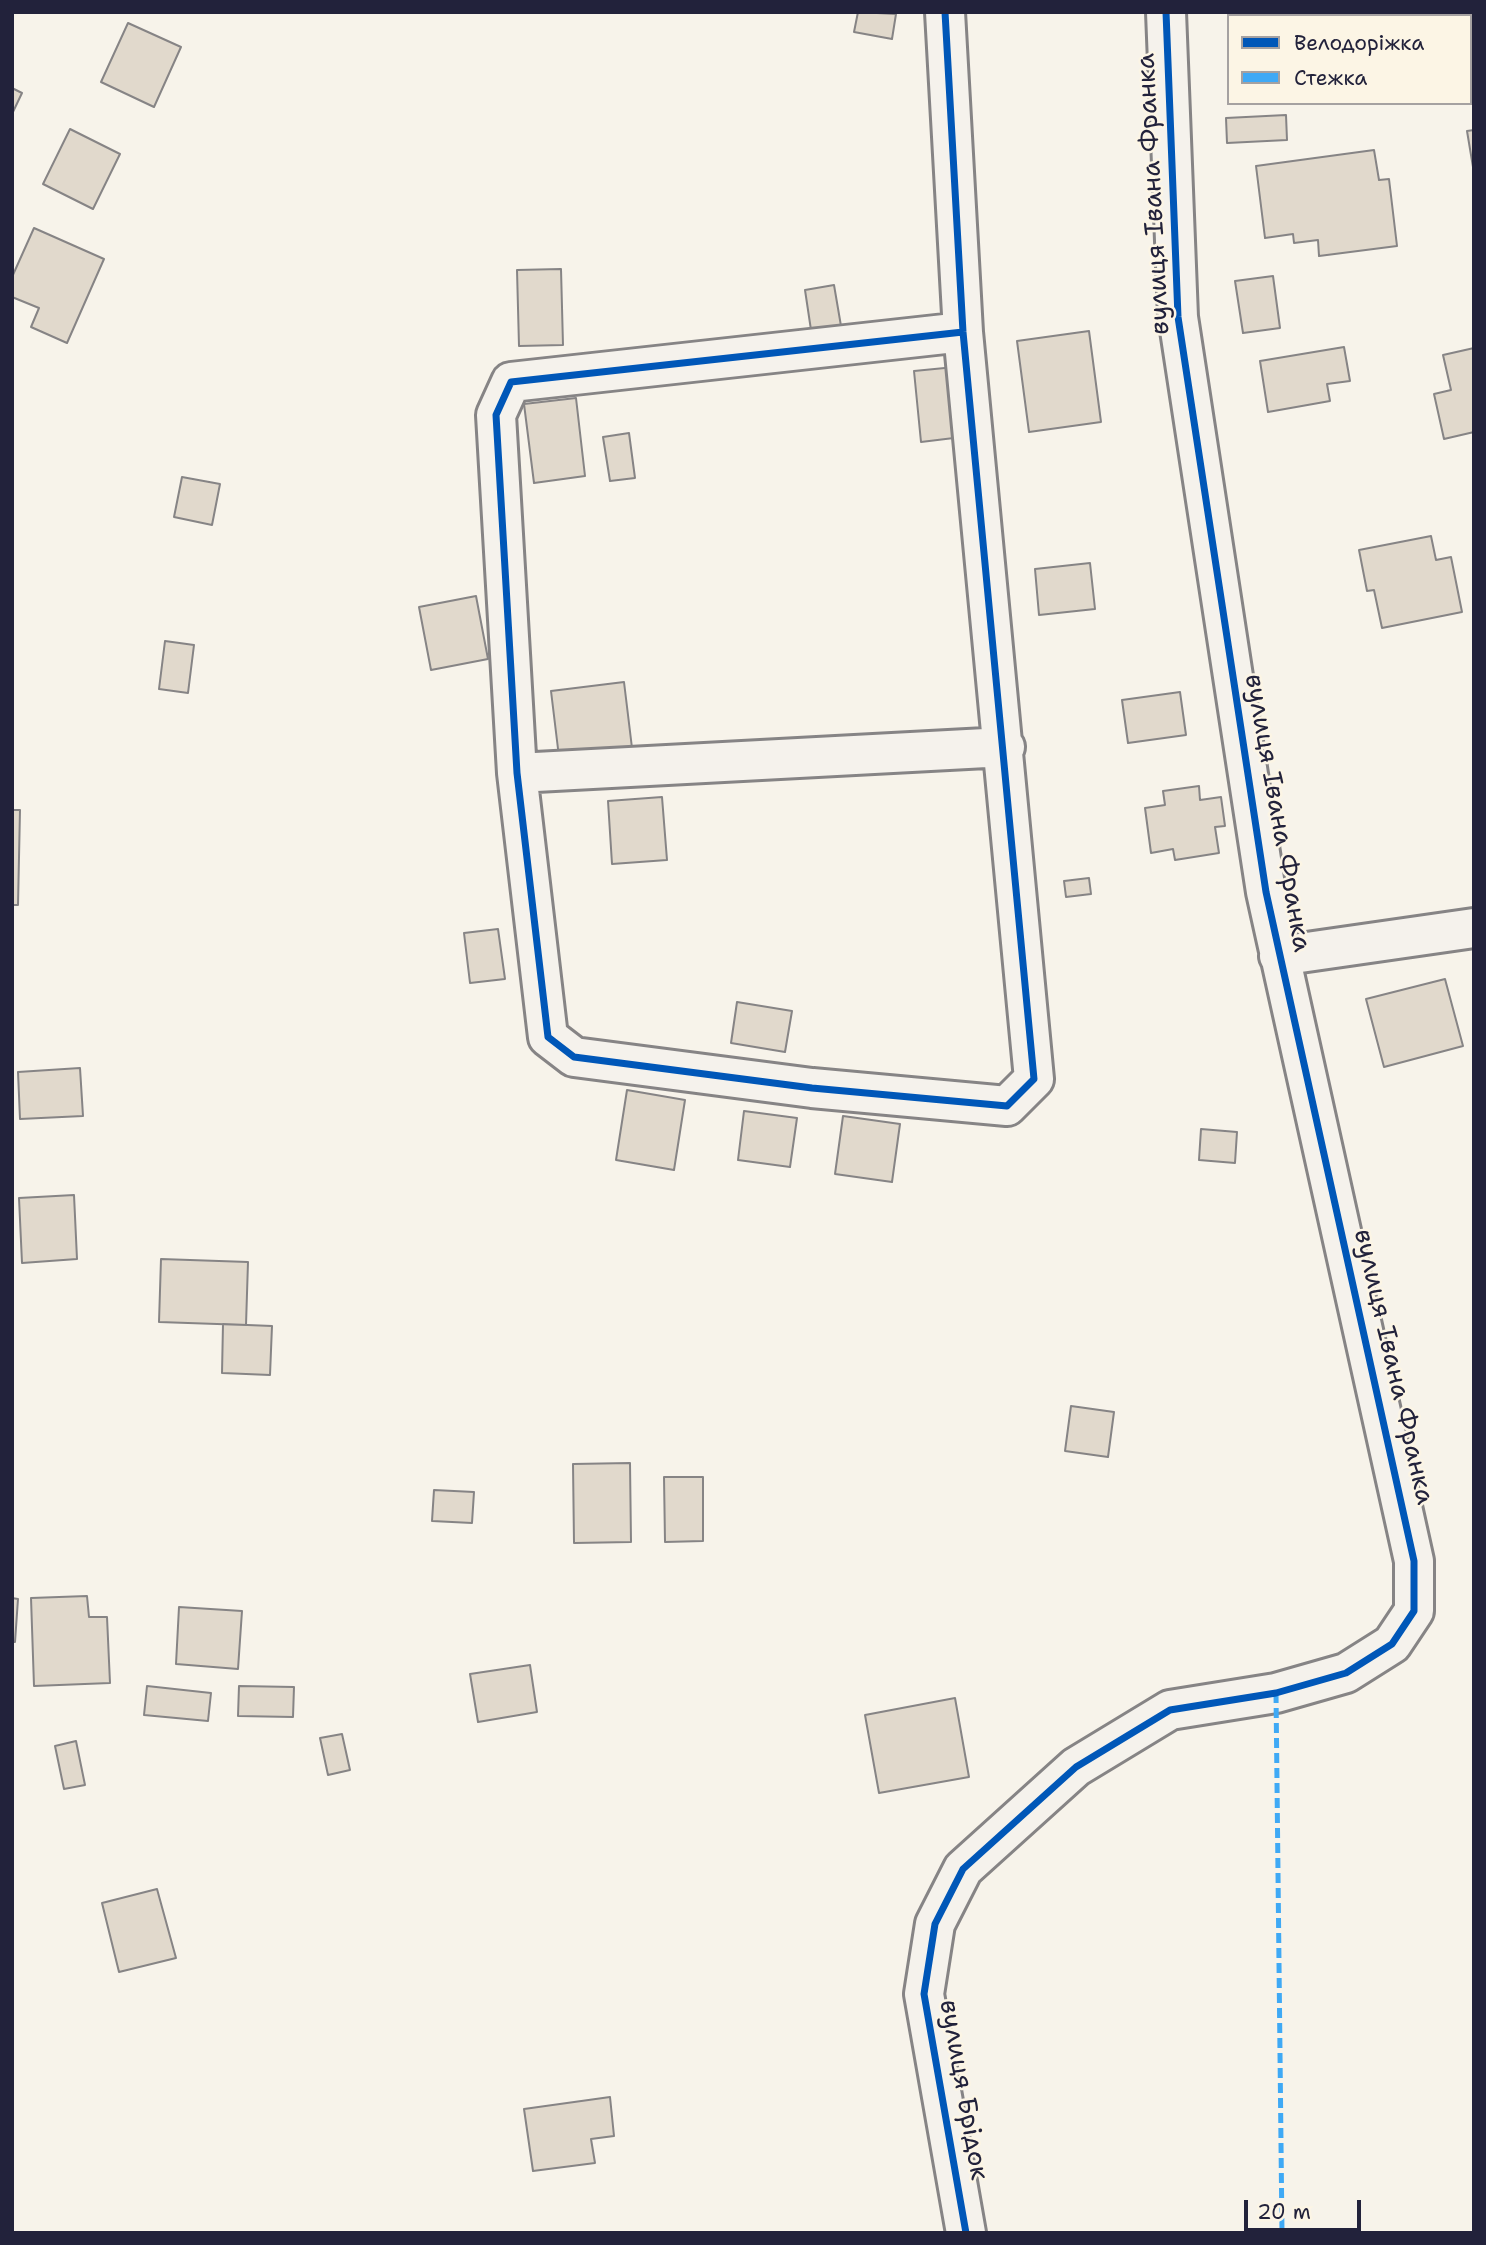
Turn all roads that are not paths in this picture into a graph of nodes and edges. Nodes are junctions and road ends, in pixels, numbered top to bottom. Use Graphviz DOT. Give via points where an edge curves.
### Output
graph roads {
  1 [pos="945,12"];
  2 [pos="1166,12"];
  3 [pos="963,332"];
  4 [pos="1005,747"];
  5 [pos="517,773"];
  6 [pos="1474,928"];
  7 [pos="1279,956"];
  8 [pos="1415,1611"];
  9 [pos="966,2233"];
  1 -- 3 [label="street"];
  2 -- 7 [label="street, вулиця Івана Франка" via="1178,317"];
  3 -- 4 [label="street"];
  3 -- 5 [label="street" via="511,382 496,415"];
  4 -- 5 [label="street"];
  4 -- 5 [label="street" via="1034,1079 1007,1106 812,1088 574,1057 548,1037"];
  6 -- 7 [label="street"];
  7 -- 8 [label="street, вулиця Івана Франка" via="1414,1561"];
  8 -- 9 [label="street, вулиця Брідок" via="1392,1644 1346,1673 1276,1693 1170,1710 1076,1768 963,1869 935,1924 924,1994"];
}
